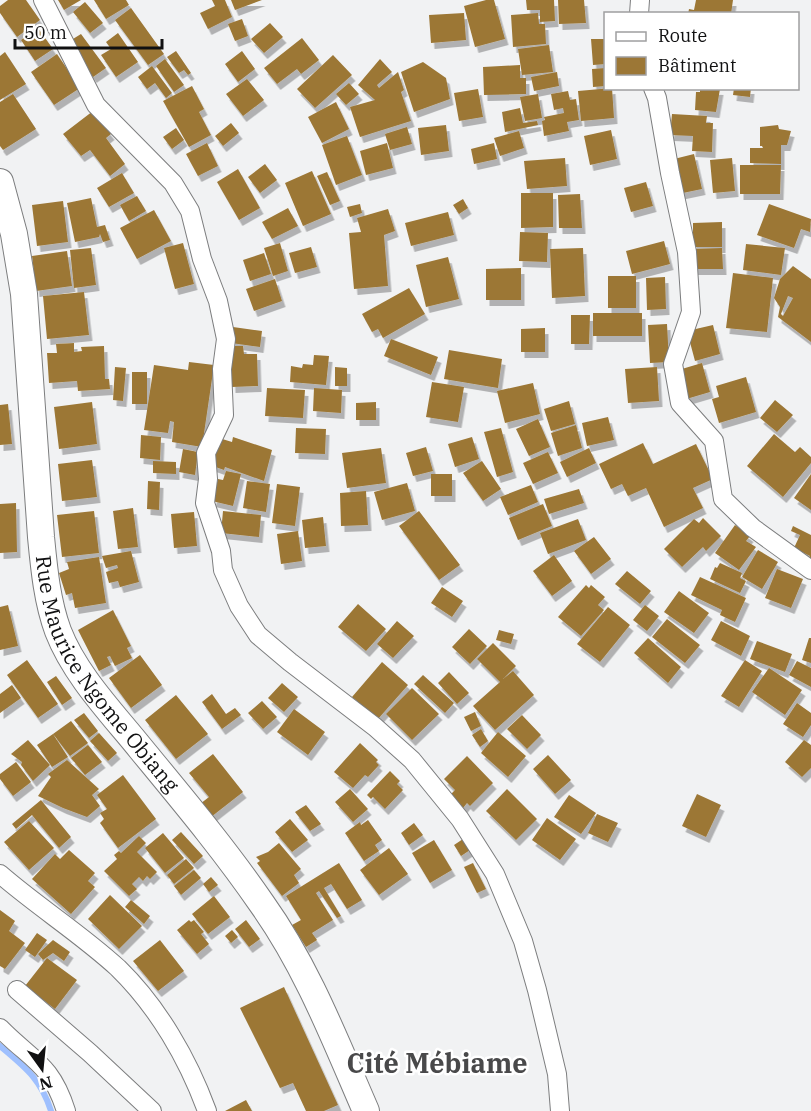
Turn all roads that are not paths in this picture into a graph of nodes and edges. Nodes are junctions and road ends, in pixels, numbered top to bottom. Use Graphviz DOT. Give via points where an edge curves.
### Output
graph roads {
  1 [pos="43,0"];
  2 [pos="654,90"];
  3 [pos="0,182"];
  4 [pos="811,570"];
  5 [pos="0,874"];
  6 [pos="16,990"];
  7 [pos="0,1028"];
  8 [pos="66,1111"];
  9 [pos="152,1111"];
  10 [pos="207,1111"];
  11 [pos="366,1111"];
  12 [pos="560,1111"];
  1 -- 12 [label="street" via="96,105 173,183 190,211 226,339 222,369 224,415 206,453 208,479 204,503 221,551 223,570 239,606 258,636 412,760 460,819 495,874 523,941 537,990 557,1074"];
  2 -- 4 [label="street" via="687,252 691,312 673,364 680,403 714,441 723,499 753,528"];
  3 -- 11 [label="street, Rue Maurice Ngome Obiang" via="24,294 40,537 58,630 76,666 101,700 215,842 288,942"];
  5 -- 10 [label="street" via="92,946 138,990 172,1038"];
  6 -- 9 [label="street"];
  7 -- 8 [label="street" via="48,1071"];
}
